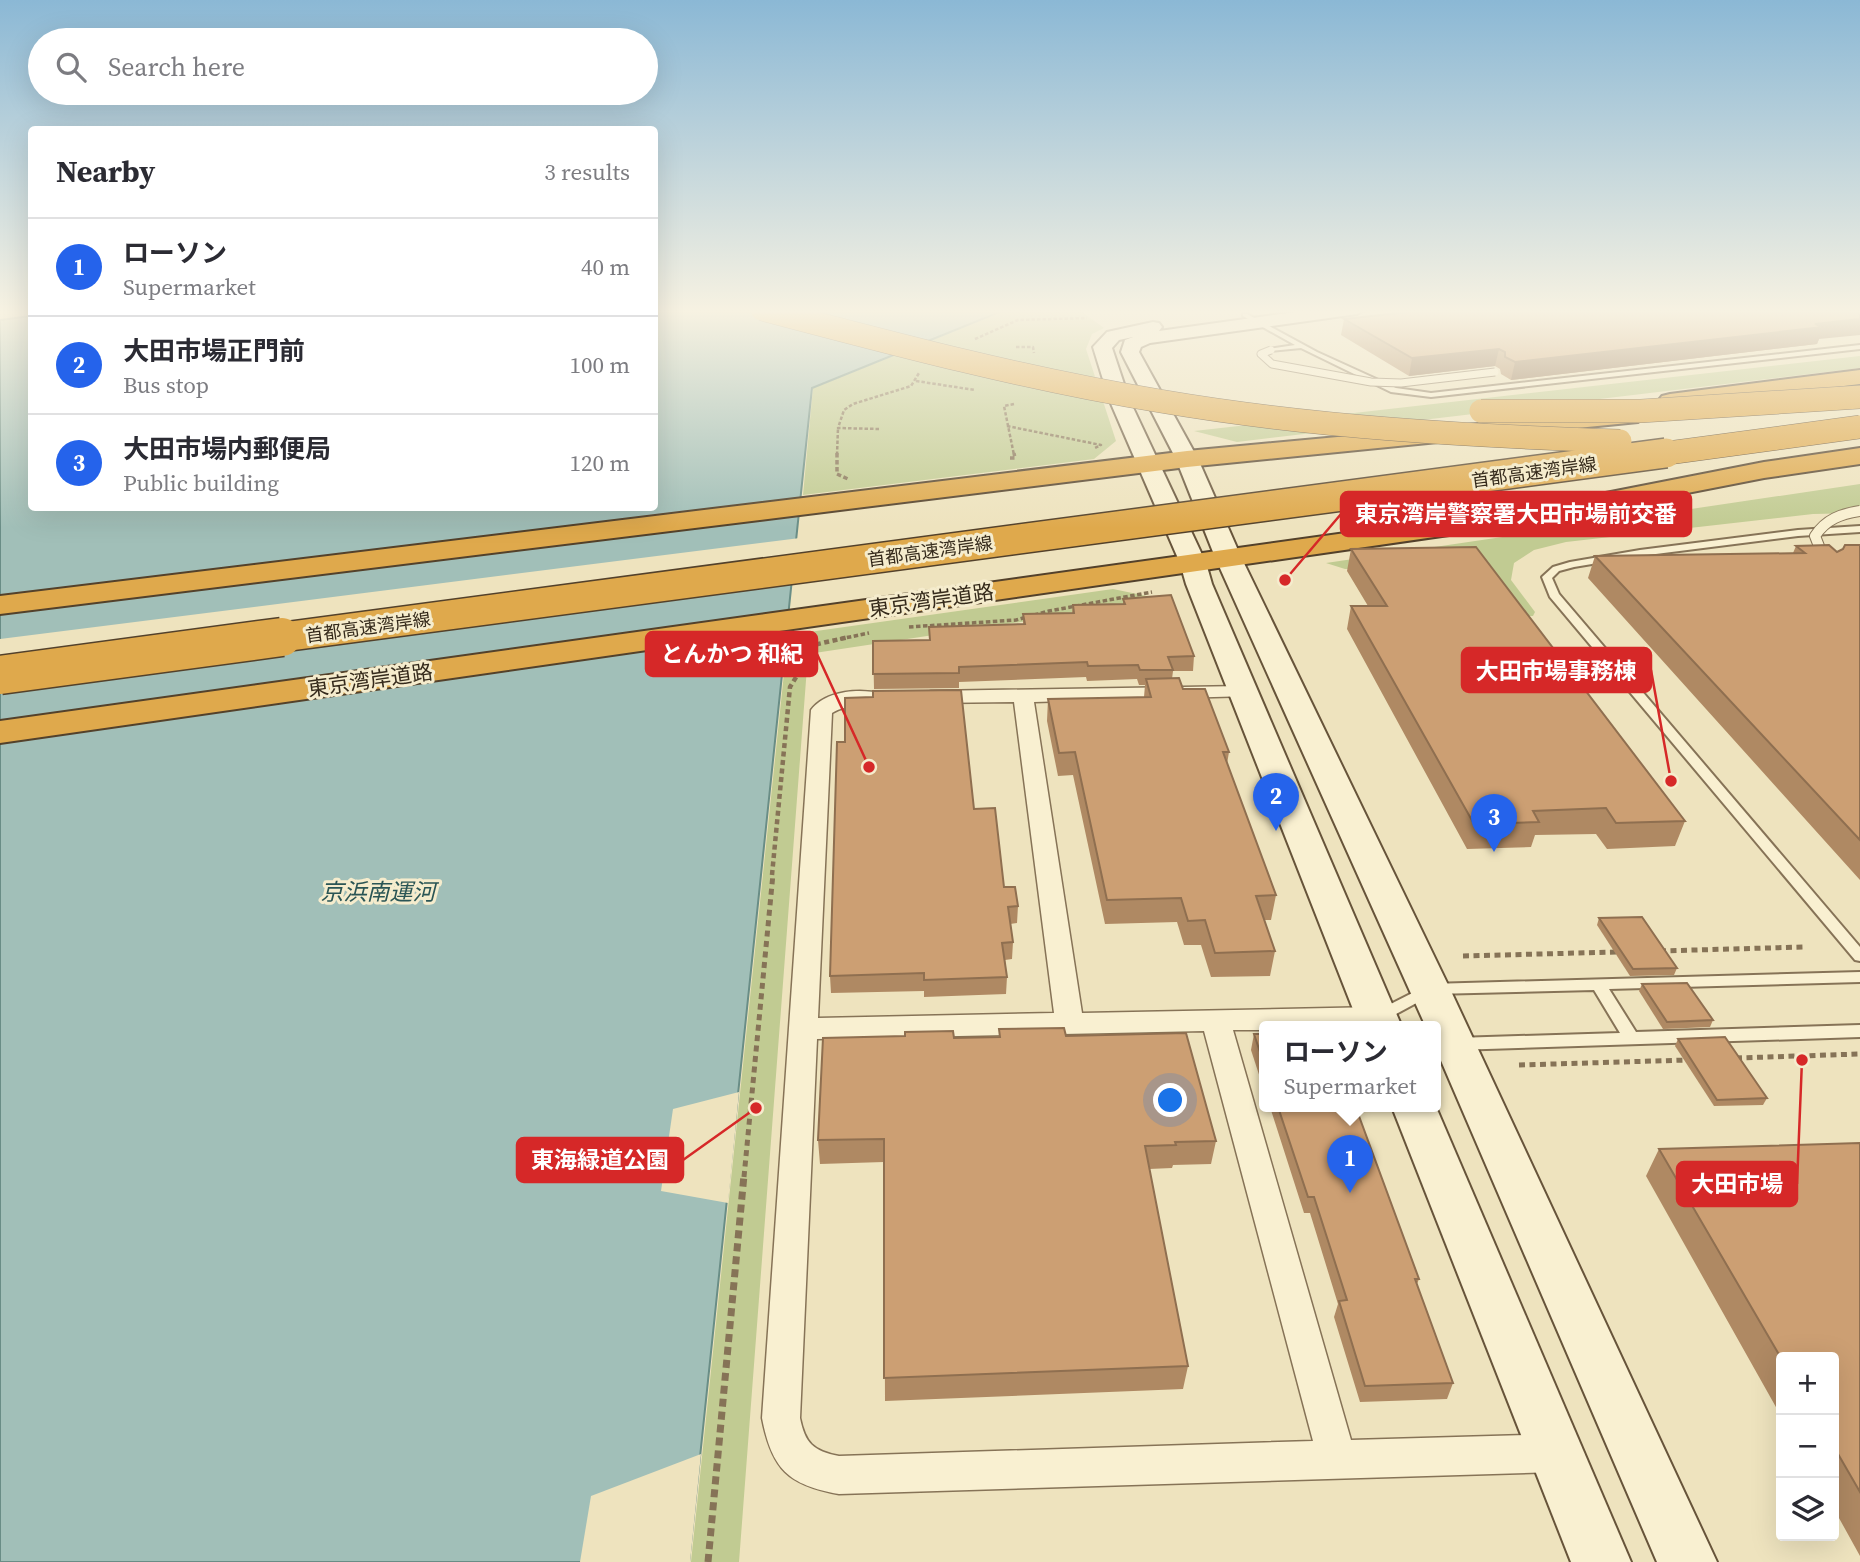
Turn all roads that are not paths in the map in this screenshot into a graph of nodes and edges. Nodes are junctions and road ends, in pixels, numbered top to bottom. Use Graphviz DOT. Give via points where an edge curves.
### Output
graph roads {
  1 [pos="1058,382"];
  2 [pos="1113,382"];
  3 [pos="1146,382"];
  4 [pos="1148,382"];
  5 [pos="1378,382"];
  6 [pos="1384,382"];
  7 [pos="1410,382"];
  8 [pos="1548,382"];
  9 [pos="1821,382"];
  10 [pos="1860,388"];
  11 [pos="1860,397"];
  12 [pos="1860,412"];
  13 [pos="1860,427"];
  14 [pos="1860,436"];
  15 [pos="1310,446"];
  16 [pos="1860,456"];
  17 [pos="1188,459"];
  18 [pos="1148,464"];
  19 [pos="1860,469"];
  20 [pos="1610,500"];
  21 [pos="1860,511"];
  22 [pos="1860,529"];
  23 [pos="1228,557"];
  24 [pos="1193,563"];
  25 [pos="1828,566"];
  26 [pos="0,604"];
  27 [pos="0,652"];
  28 [pos="0,675"];
  29 [pos="1243,692"];
  30 [pos="1023,695"];
  31 [pos="0,732"];
  32 [pos="1860,956"];
  33 [pos="1860,977"];
  34 [pos="1598,984"];
  35 [pos="1430,989"];
  36 [pos="1216,1021"];
  37 [pos="1384,1021"];
  38 [pos="1388,1021"];
  39 [pos="1439,1021"];
  40 [pos="1259,1022"];
  41 [pos="1070,1026"];
  42 [pos="803,1029"];
  43 [pos="1860,1031"];
  44 [pos="1631,1038"];
  45 [pos="1445,1040"];
  46 [pos="1416,1112"];
  47 [pos="1556,1453"];
  48 [pos="1337,1459"];
  49 [pos="1601,1562"];
  50 [pos="1687,1562"];
  1 -- 14 [label="highway, bridge" via="1160,401 1350,426 1553,439 1714,442"];
  2 -- 18 [label="street"];
  3 -- 11 [label="highway, bridge" via="1311,401 1466,410 1696,409"];
  4 -- 17 [label="street"];
  5 -- 8 [label="lane" via="1395,390 1431,395"];
  6 -- 7 [label="lane, bridge"];
  9 -- 15 [label="highway"];
  10 -- 15 [label="highway" via="1526,428"];
  12 -- 27 [label="highway, 首都高速湾岸線, bridge"];
  13 -- 28 [label="highway, 首都高速湾岸線, bridge"];
  15 -- 17 [label="highway"];
  16 -- 20 [label="highway, 東京湾岸道路"];
  17 -- 18 [label="highway"];
  17 -- 23 [label="street"];
  18 -- 24 [label="street"];
  18 -- 26 [label="highway"];
  19 -- 20 [label="highway"];
  20 -- 23 [label="highway, 東京湾岸道路"];
  21 -- 25 [label="lane, bridge" via="1830,519 1815,536"];
  22 -- 32 [label="lane" via="1640,553 1573,564 1547,577 1553,595"];
  23 -- 24 [label="highway, 東京湾岸道路"];
  23 -- 35 [label="street"];
  24 -- 29 [label="street"];
  24 -- 31 [label="highway, 東京湾岸道路"];
  29 -- 30 [label="street"];
  29 -- 37 [label="street"];
  30 -- 41 [label="street"];
  30 -- 42 [label="street" via="853,698 830,703 822,710"];
  33 -- 34 [label="lane"];
  34 -- 35 [label="lane"];
  34 -- 44 [label="lane"];
  35 -- 38 [label="lane"];
  35 -- 39 [label="street"];
  36 -- 40 [label="street"];
  36 -- 41 [label="street"];
  36 -- 48 [label="street"];
  41 -- 42 [label="street"];
  42 -- 48 [label="street" via="781,1419 786,1446 796,1459 815,1472 839,1475"];
  43 -- 44 [label="lane"];
  44 -- 45 [label="lane"];
  45 -- 50 [label="street"];
  46 -- 47 [label="street"];
  47 -- 48 [label="street"];
  47 -- 49 [label="street"];
}
